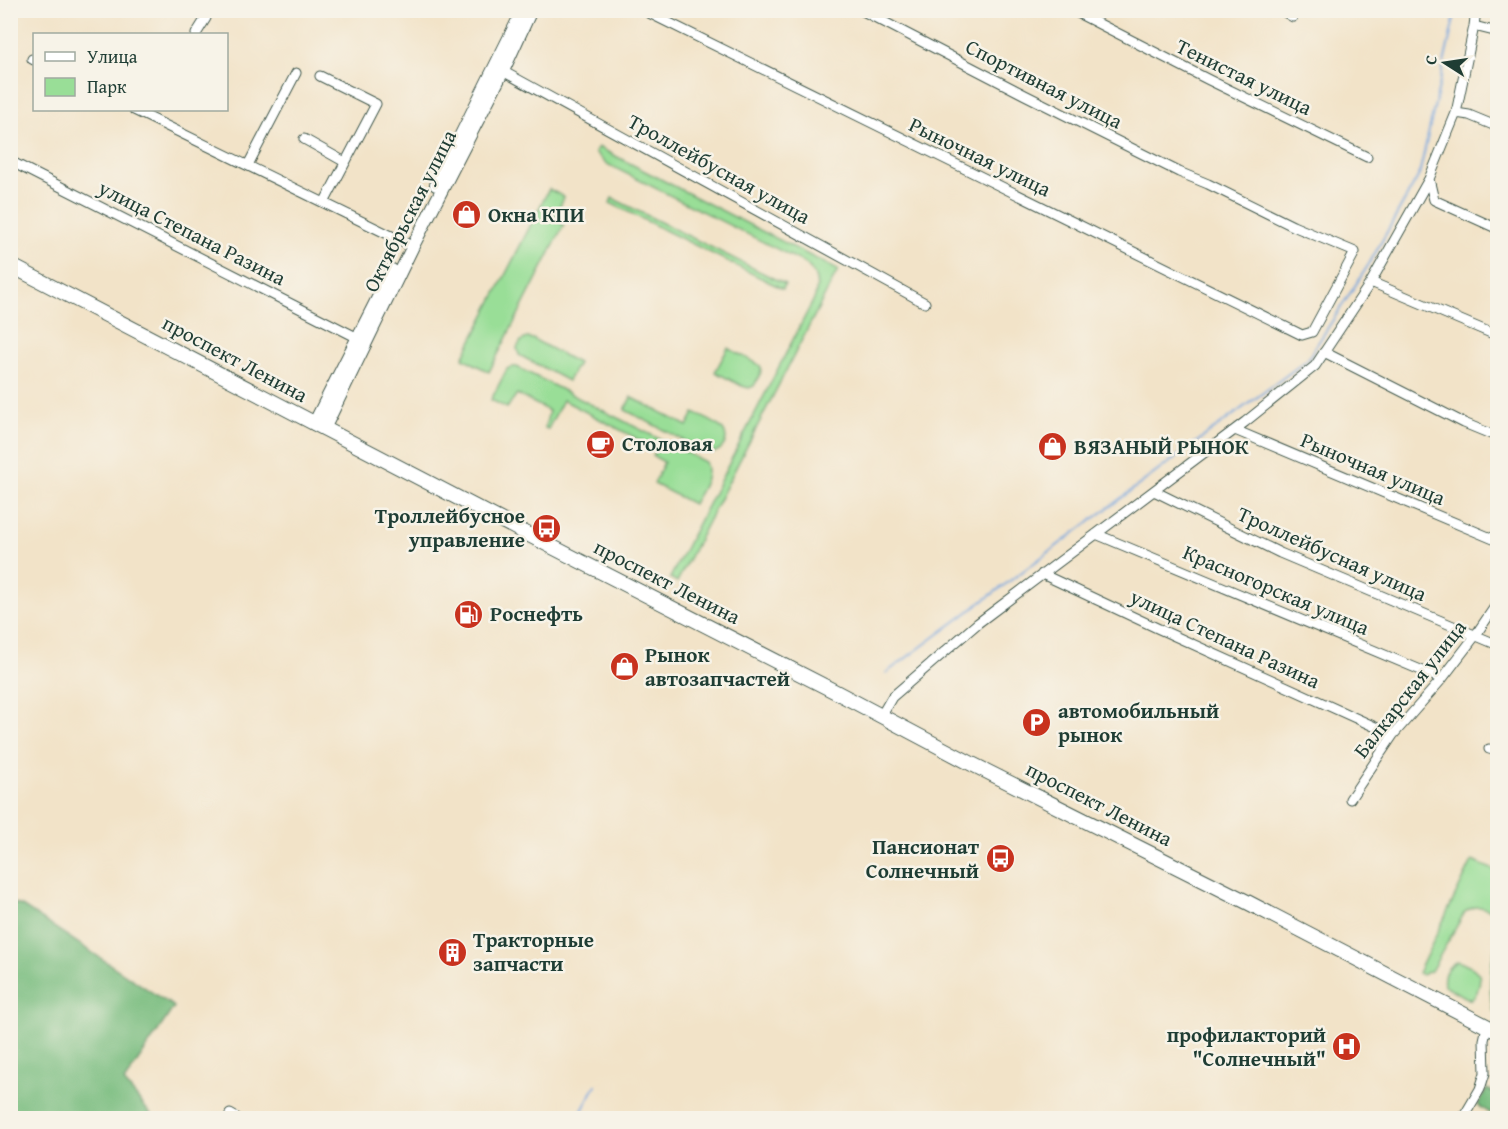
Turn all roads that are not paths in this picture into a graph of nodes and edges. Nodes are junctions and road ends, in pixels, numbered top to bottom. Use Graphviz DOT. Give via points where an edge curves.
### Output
graph roads {
  1 [pos="522,10"];
  2 [pos="531,10"];
  3 [pos="643,10"];
  4 [pos="861,10"];
  5 [pos="1072,10"];
  6 [pos="1281,10"];
  7 [pos="1476,10"];
  8 [pos="1293,17"];
  9 [pos="206,18"];
  10 [pos="1474,26"];
  11 [pos="197,33"];
  12 [pos="1497,33"];
  13 [pos="499,69"];
  14 [pos="296,73"];
  15 [pos="320,76"];
  16 [pos="136,111"];
  17 [pos="158,111"];
  18 [pos="1456,113"];
  19 [pos="154,119"];
  20 [pos="1497,127"];
  21 [pos="304,139"];
  22 [pos="1367,157"];
  23 [pos="10,161"];
  24 [pos="345,162"];
  25 [pos="248,165"];
  26 [pos="1429,179"];
  27 [pos="324,203"];
  28 [pos="1497,229"];
  29 [pos="406,243"];
  30 [pos="10,265"];
  31 [pos="1371,282"];
  32 [pos="925,303"];
  33 [pos="1302,335"];
  34 [pos="1497,336"];
  35 [pos="362,340"];
  36 [pos="1324,352"];
  37 [pos="319,426"];
  38 [pos="1235,430"];
  39 [pos="1497,437"];
  40 [pos="1154,491"];
  41 [pos="1096,534"];
  42 [pos="1497,541"];
  43 [pos="1042,574"];
  44 [pos="1497,602"];
  45 [pos="1475,636"];
  46 [pos="1497,645"];
  47 [pos="1442,679"];
  48 [pos="881,716"];
  49 [pos="1393,735"];
  50 [pos="1350,799"];
  51 [pos="1492,1029"];
  52 [pos="1463,1119"];
  1 -- 13 [label="main road, Октябрьская улица"];
  2 -- 13 [label="main road, Октябрьская улица"];
  3 -- 33 [label="street, Рыночная улица"];
  4 -- 33 [label="street, Спортивная улица" via="1179,172 1355,252 1312,332"];
  5 -- 22 [label="street, Тенистая улица"];
  6 -- 8 [label="street"];
  7 -- 10 [label="street"];
  9 -- 11 [label="street"];
  10 -- 12 [label="street"];
  10 -- 18 [label="street"];
  13 -- 29 [label="main road, Октябрьская улица"];
  13 -- 32 [label="street, Троллейбусная улица"];
  13 -- 35 [label="main road, Октябрьская улица" via="413,246"];
  14 -- 25 [label="street"];
  15 -- 24 [label="street" via="376,104"];
  16 -- 19 [label="street"];
  17 -- 19 [label="street"];
  18 -- 20 [label="street"];
  18 -- 26 [label="street"];
  19 -- 25 [label="street"];
  21 -- 24 [label="street"];
  23 -- 35 [label="street, улица Степана Разина"];
  24 -- 27 [label="street"];
  25 -- 27 [label="street"];
  26 -- 28 [label="street" via="1434,200"];
  26 -- 31 [label="street"];
  27 -- 29 [label="street"];
  29 -- 35 [label="main road, Октябрьская улица"];
  30 -- 37 [label="main road, проспект Ленина"];
  31 -- 34 [label="street"];
  31 -- 36 [label="street"];
  35 -- 37 [label="main road, Октябрьская улица"];
  35 -- 37 [label="main road, Октябрьская улица" via="359,356"];
  36 -- 38 [label="street" via="1315,366"];
  36 -- 39 [label="street"];
  37 -- 48 [label="main road, проспект Ленина"];
  38 -- 40 [label="street"];
  38 -- 42 [label="street, Рыночная улица"];
  40 -- 41 [label="street"];
  40 -- 45 [label="street, Троллейбусная улица" via="1280,553"];
  41 -- 43 [label="street"];
  41 -- 47 [label="street, Красногорская улица"];
  43 -- 48 [label="street" via="892,697"];
  43 -- 49 [label="street, улица Степана Разина"];
  44 -- 45 [label="street, Балкарская улица"];
  45 -- 46 [label="street, Троллейбусная улица"];
  45 -- 47 [label="street, Балкарская улица"];
  47 -- 49 [label="street, Балкарская улица"];
  48 -- 51 [label="main road, проспект Ленина"];
  49 -- 50 [label="street, Балкарская улица"];
  51 -- 52 [label="street" via="1484,1040 1485,1073 1480,1089"];
}
